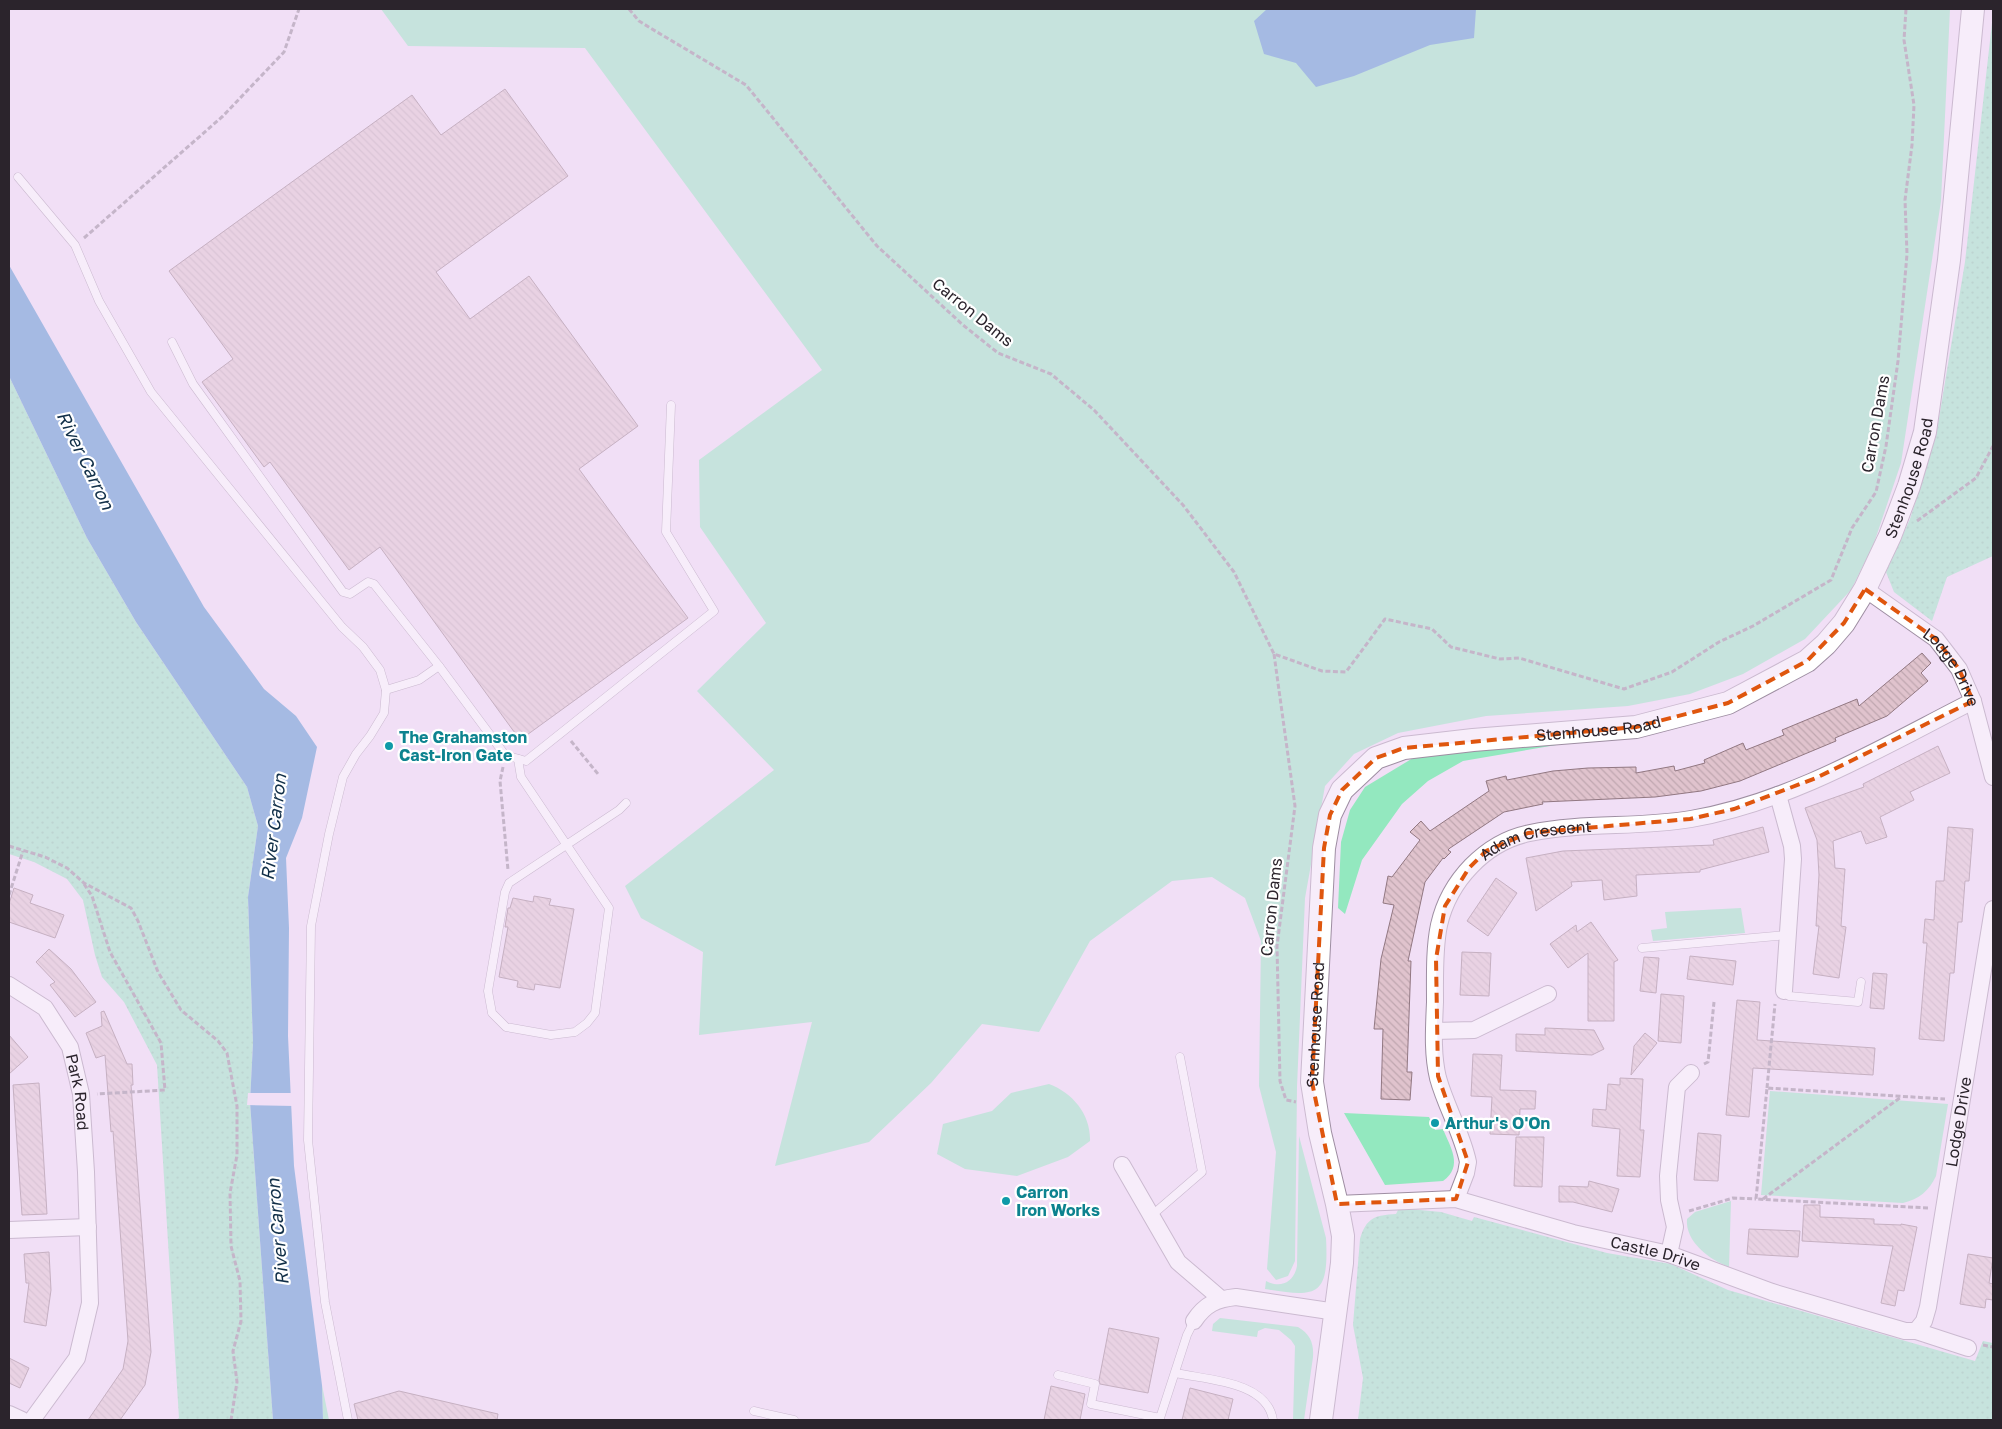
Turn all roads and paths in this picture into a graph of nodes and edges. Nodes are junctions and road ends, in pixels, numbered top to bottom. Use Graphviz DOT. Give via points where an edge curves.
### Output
graph roads {
  1 [pos="299,9"];
  2 [pos="629,9"];
  3 [pos="1906,9"];
  4 [pos="1973,9"];
  5 [pos="18,177"];
  6 [pos="75,245"];
  7 [pos="172,342"];
  8 [pos="671,405"];
  9 [pos="1993,446"];
  10 [pos="1890,536"];
  11 [pos="1866,589"];
  12 [pos="1274,654"];
  13 [pos="439,666"];
  14 [pos="386,690"];
  15 [pos="1973,701"];
  16 [pos="563,731"];
  17 [pos="505,755"];
  18 [pos="518,760"];
  19 [pos="598,774"];
  20 [pos="1993,777"];
  21 [pos="1778,794"];
  22 [pos="626,804"];
  23 [pos="9,846"];
  24 [pos="567,846"];
  25 [pos="24,851"];
  26 [pos="84,883"];
  27 [pos="509,883"];
  28 [pos="9,894"];
  29 [pos="1993,909"];
  30 [pos="1787,935"];
  31 [pos="1642,948"];
  32 [pos="1990,954"];
  33 [pos="1861,982"];
  34 [pos="9,985"];
  35 [pos="1784,991"];
  36 [pos="1548,994"];
  37 [pos="1714,1002"];
  38 [pos="1434,1031"];
  39 [pos="1180,1056"];
  40 [pos="1691,1073"];
  41 [pos="1767,1088"];
  42 [pos="81,1094"];
  43 [pos="1902,1096"];
  44 [pos="1963,1100"];
  45 [pos="1302,1103"];
  46 [pos="1122,1166"];
  47 [pos="1456,1199"];
  48 [pos="1756,1199"];
  49 [pos="1762,1200"];
  50 [pos="1337,1204"];
  51 [pos="1944,1210"];
  52 [pos="1151,1216"];
  53 [pos="1673,1216"];
  54 [pos="88,1227"];
  55 [pos="9,1230"];
  56 [pos="1669,1254"];
  57 [pos="1220,1298"];
  58 [pos="1336,1312"];
  59 [pos="1194,1321"];
  60 [pos="1916,1331"];
  61 [pos="1968,1348"];
  62 [pos="1176,1373"];
  63 [pos="1058,1375"];
  64 [pos="754,1411"];
  65 [pos="9,1414"];
  66 [pos="22,1420"];
  67 [pos="32,1420"];
  68 [pos="231,1420"];
  69 [pos="348,1420"];
  70 [pos="794,1420"];
  71 [pos="1272,1420"];
  72 [pos="1321,1420"];
  1 -- 6 [label="path" via="284,52 250,88 113,215"];
  2 -- 12 [label="path, Carron Dams" via="652,30 746,86 877,246 963,325 998,353 1051,374 1094,410 1183,505 1234,572"];
  3 -- 12 [label="path, Carron Dams" via="1904,40 1914,105 1905,200 1907,254 1898,361 1876,492 1852,528 1830,580 1672,672 1624,689 1519,658 1500,659 1451,647 1432,629 1385,619 1346,672 1322,671"];
  4 -- 10 [label="street, Stenhouse Road" via="1949,260 1925,432"];
  5 -- 6 [label="lane"];
  6 -- 14 [label="lane" via="99,301 151,392 342,627 363,647 380,670"];
  7 -- 13 [label="lane" via="193,384 343,592 350,594 368,582 374,584"];
  8 -- 16 [label="lane" via="666,532 714,612"];
  9 -- 10 [label="path" via="1976,478 1921,519"];
  10 -- 11 [label="street, Stenhouse Road"];
  11 -- 15 [label="street, Lodge Drive" via="1936,639 1959,669"];
  11 -- 50 [label="street, Stenhouse Road" via="1844,623 1807,661 1728,703 1636,728 1404,748 1376,758 1342,790 1330,815 1324,848 1312,1082"];
  12 -- 45 [label="path, Carron Dams" via="1294,806 1277,946 1280,1081 1286,1100"];
  13 -- 14 [label="lane" via="419,680"];
  13 -- 17 [label="lane"];
  14 -- 69 [label="lane" via="384,713 344,777 311,926 308,1140 325,1302"];
  15 -- 20 [label="street, Lodge Drive"];
  15 -- 21 [label="street, Adam Crescent"];
  16 -- 18 [label="lane" via="526,760"];
  16 -- 19 [label="path"];
  17 -- 18 [label="lane"];
  17 -- 27 [label="path" via="500,781"];
  18 -- 24 [label="lane" via="521,777"];
  21 -- 30 [label="street" via="1793,859"];
  21 -- 38 [label="street, Adam Crescent" via="1734,810 1690,819 1528,833 1486,852 1457,884 1439,925"];
  22 -- 24 [label="lane"];
  23 -- 25 [label="path"];
  24 -- 27 [label="lane"];
  24 -- 27 [label="lane" via="609,908 595,1013 575,1032 551,1035 506,1027 492,1013 488,991"];
  25 -- 26 [label="path" via="67,868"];
  25 -- 28 [label="path"];
  26 -- 42 [label="path" via="92,896 110,952 161,1043 165,1090"];
  26 -- 68 [label="path" via="131,908 158,972 181,1010 218,1041 227,1053 237,1106 237,1155 230,1193 231,1246 240,1281 241,1313 233,1350 237,1382"];
  29 -- 32 [label="street, Lodge Drive"];
  30 -- 31 [label="lane"];
  30 -- 35 [label="street"];
  32 -- 44 [label="street, Lodge Drive"];
  33 -- 35 [label="lane" via="1858,1002 1789,996"];
  34 -- 42 [label="street, Park Road" via="45,1008 70,1047"];
  35 -- 41 [label="path" via="1775,1001"];
  36 -- 38 [label="street" via="1474,1030"];
  37 -- 40 [label="path" via="1708,1062"];
  38 -- 47 [label="street, Adam Crescent" via="1438,1076 1468,1162"];
  39 -- 52 [label="lane" via="1202,1172"];
  40 -- 53 [label="street" via="1677,1087 1668,1176"];
  41 -- 43 [label="path"];
  41 -- 48 [label="path"];
  42 -- 54 [label="street, Park Road"];
  43 -- 44 [label="path"];
  43 -- 49 [label="path"];
  44 -- 51 [label="street, Lodge Drive"];
  46 -- 52 [label="street"];
  47 -- 50 [label="street, Castle Drive"];
  47 -- 56 [label="street, Castle Drive" via="1573,1233"];
  48 -- 49 [label="path"];
  48 -- 53 [label="path" via="1733,1198"];
  49 -- 51 [label="path"];
  50 -- 58 [label="street, Stenhouse Road" via="1343,1236"];
  51 -- 60 [label="street, Lodge Drive" via="1928,1307 1924,1321"];
  52 -- 57 [label="street" via="1178,1262"];
  53 -- 56 [label="street" via="1676,1228"];
  54 -- 55 [label="street"];
  54 -- 67 [label="street, Park Road" via="90,1303 77,1358"];
  56 -- 60 [label="street, Castle Drive" via="1772,1292 1906,1331"];
  57 -- 58 [label="street" via="1236,1297"];
  57 -- 59 [label="street" via="1208,1305"];
  58 -- 72 [label="street, Stenhouse Road"];
  59 -- 62 [label="lane"];
  60 -- 61 [label="street, Castle Drive"];
  62 -- 63 [label="lane" via="1160,1418 1091,1404 1095,1384"];
  62 -- 71 [label="lane" via="1249,1389 1268,1406"];
  64 -- 70 [label="lane"];
  65 -- 66 [label="street"];
}
